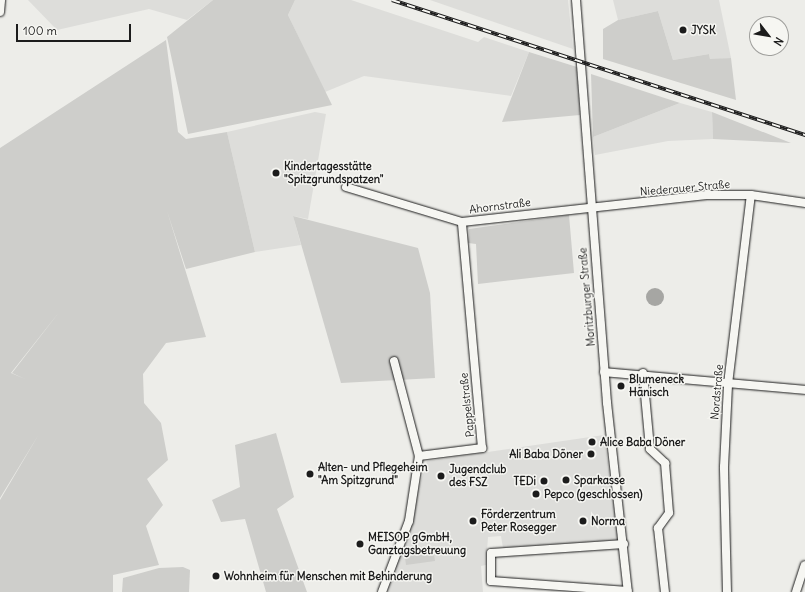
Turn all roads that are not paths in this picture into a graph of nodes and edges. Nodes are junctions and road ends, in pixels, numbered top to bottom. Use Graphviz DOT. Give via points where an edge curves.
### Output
graph roads {
  1 [pos="1,0"];
  2 [pos="576,0"];
  3 [pos="0,12"];
  4 [pos="346,186"];
  5 [pos="751,195"];
  6 [pos="805,203"];
  7 [pos="590,208"];
  8 [pos="462,222"];
  9 [pos="394,361"];
  10 [pos="604,372"];
  11 [pos="643,373"];
  12 [pos="728,384"];
  13 [pos="805,390"];
  14 [pos="418,456"];
  15 [pos="624,544"];
  16 [pos="805,565"];
  17 [pos="382,592"];
  18 [pos="628,592"];
  19 [pos="665,592"];
  20 [pos="727,592"];
  21 [pos="796,592"];
  1 -- 3 [label="street"];
  2 -- 7 [label="street, Moritzburger Straße"];
  4 -- 8 [label="street, Ahornstraße"];
  5 -- 6 [label="street, Niederauer Straße"];
  5 -- 7 [label="street, Niederauer Straße" via="707,194"];
  5 -- 12 [label="street, Nordstraße"];
  7 -- 8 [label="street, Ahornstraße"];
  7 -- 10 [label="street, Moritzburger Straße"];
  8 -- 14 [label="street, Pappelstraße" via="482,448"];
  9 -- 14 [label="street"];
  10 -- 11 [label="street"];
  10 -- 15 [label="street, Moritzburger Straße"];
  11 -- 12 [label="street"];
  11 -- 19 [label="street" via="650,449 665,463 669,513 658,528"];
  12 -- 13 [label="street"];
  12 -- 20 [label="street, Nordstraße" via="724,467"];
  14 -- 17 [label="street" via="409,521"];
  15 -- 18 [label="street, Moritzburger Straße"];
  15 -- 18 [label="street" via="491,553 491,581"];
  16 -- 21 [label="street"];
}
